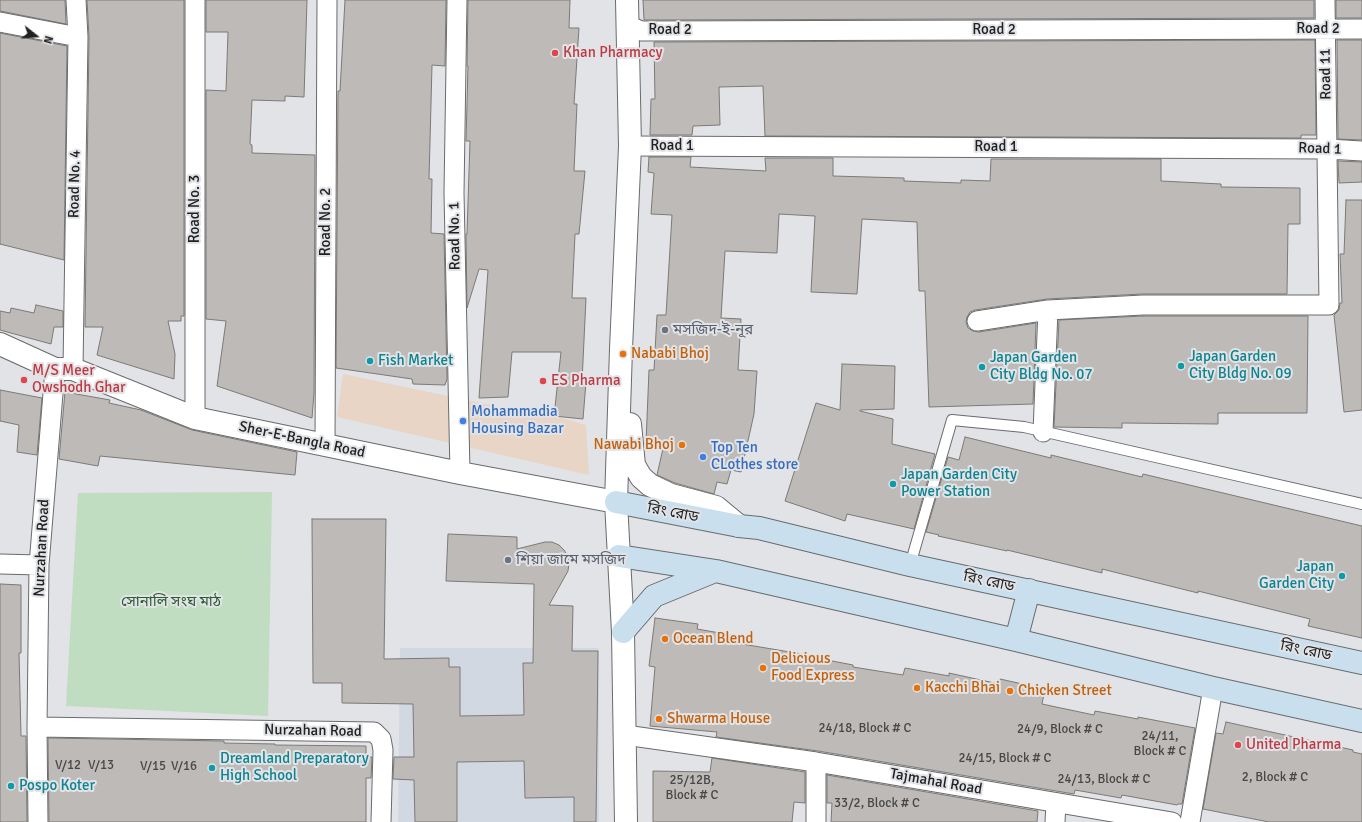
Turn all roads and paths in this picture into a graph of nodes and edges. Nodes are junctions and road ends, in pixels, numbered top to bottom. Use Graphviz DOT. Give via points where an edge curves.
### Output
graph roads {
  1 [pos="76,0"];
  2 [pos="195,0"];
  3 [pos="327,0"];
  4 [pos="457,0"];
  5 [pos="627,0"];
  6 [pos="1325,0"];
  7 [pos="0,22"];
  8 [pos="627,25"];
  9 [pos="1362,28"];
  10 [pos="1325,29"];
  11 [pos="78,37"];
  12 [pos="630,146"];
  13 [pos="1328,148"];
  14 [pos="1362,151"];
  15 [pos="1048,310"];
  16 [pos="977,321"];
  17 [pos="0,344"];
  18 [pos="621,349"];
  19 [pos="64,369"];
  20 [pos="195,418"];
  21 [pos="1043,432"];
  22 [pos="325,444"];
  23 [pos="460,473"];
  24 [pos="616,502"];
  25 [pos="1362,504"];
  26 [pos="738,526"];
  27 [pos="619,556"];
  28 [pos="0,564"];
  29 [pos="40,565"];
  30 [pos="910,565"];
  31 [pos="716,571"];
  32 [pos="1029,590"];
  33 [pos="623,632"];
  34 [pos="1016,640"];
  35 [pos="1362,663"];
  36 [pos="1213,688"];
  37 [pos="1362,721"];
  38 [pos="37,727"];
  39 [pos="625,734"];
  40 [pos="816,762"];
  41 [pos="1056,803"];
  42 [pos="38,822"];
  43 [pos="381,822"];
  44 [pos="626,822"];
  45 [pos="816,822"];
  46 [pos="1055,822"];
  47 [pos="1172,822"];
  48 [pos="1190,822"];
  1 -- 11 [label="street, Road No. 4"];
  2 -- 20 [label="street, Road No. 3"];
  3 -- 22 [label="street, Road No. 2"];
  4 -- 23 [label="street, Road No. 1" via="454,193"];
  5 -- 8 [label="street"];
  6 -- 10 [label="street, Road 11"];
  7 -- 11 [label="street"];
  8 -- 10 [label="street, Road 2" via="641,31"];
  8 -- 12 [label="street"];
  9 -- 10 [label="street, Road 2"];
  10 -- 13 [label="street, Road 11"];
  11 -- 19 [label="street, Road No. 4"];
  12 -- 13 [label="street, Road 1"];
  12 -- 18 [label="street"];
  13 -- 14 [label="street, Road 1"];
  13 -- 15 [label="street, Road 11" via="1329,305 1143,305"];
  15 -- 16 [label="street"];
  15 -- 21 [label="street"];
  17 -- 19 [label="street, Sher-E-Bangla Road"];
  18 -- 24 [label="street"];
  18 -- 26 [label="street" via="634,465 641,477 650,485 671,494 716,507"];
  19 -- 20 [label="street, Sher-E-Bangla Road"];
  19 -- 29 [label="street, Nurzahan Road"];
  20 -- 22 [label="street, Sher-E-Bangla Road"];
  21 -- 25 [label="lane"];
  21 -- 30 [label="lane" via="1024,427 952,420"];
  22 -- 23 [label="street, Sher-E-Bangla Road"];
  23 -- 24 [label="street, Sher-E-Bangla Road"];
  24 -- 26 [label="main road, রিং রোড"];
  24 -- 27 [label="street"];
  26 -- 30 [label="main road, রিং রোড" via="759,528"];
  27 -- 31 [label="main road"];
  27 -- 33 [label="street"];
  28 -- 29 [label="street"];
  29 -- 38 [label="street, Nurzahan Road"];
  30 -- 32 [label="main road, রিং রোড"];
  31 -- 33 [label="main road" via="654,596"];
  31 -- 34 [label="main road"];
  32 -- 34 [label="main road"];
  32 -- 35 [label="main road, রিং রোড"];
  33 -- 39 [label="street"];
  34 -- 36 [label="main road"];
  36 -- 37 [label="main road"];
  36 -- 48 [label="street"];
  38 -- 42 [label="street, Nurzahan Road"];
  38 -- 43 [label="street, Nurzahan Road" via="374,732 381,739 383,750"];
  39 -- 40 [label="street, Tajmahal Road"];
  39 -- 44 [label="street"];
  40 -- 41 [label="street, Tajmahal Road"];
  40 -- 45 [label="street"];
  41 -- 46 [label="street"];
  41 -- 47 [label="street, Tajmahal Road"];
}
